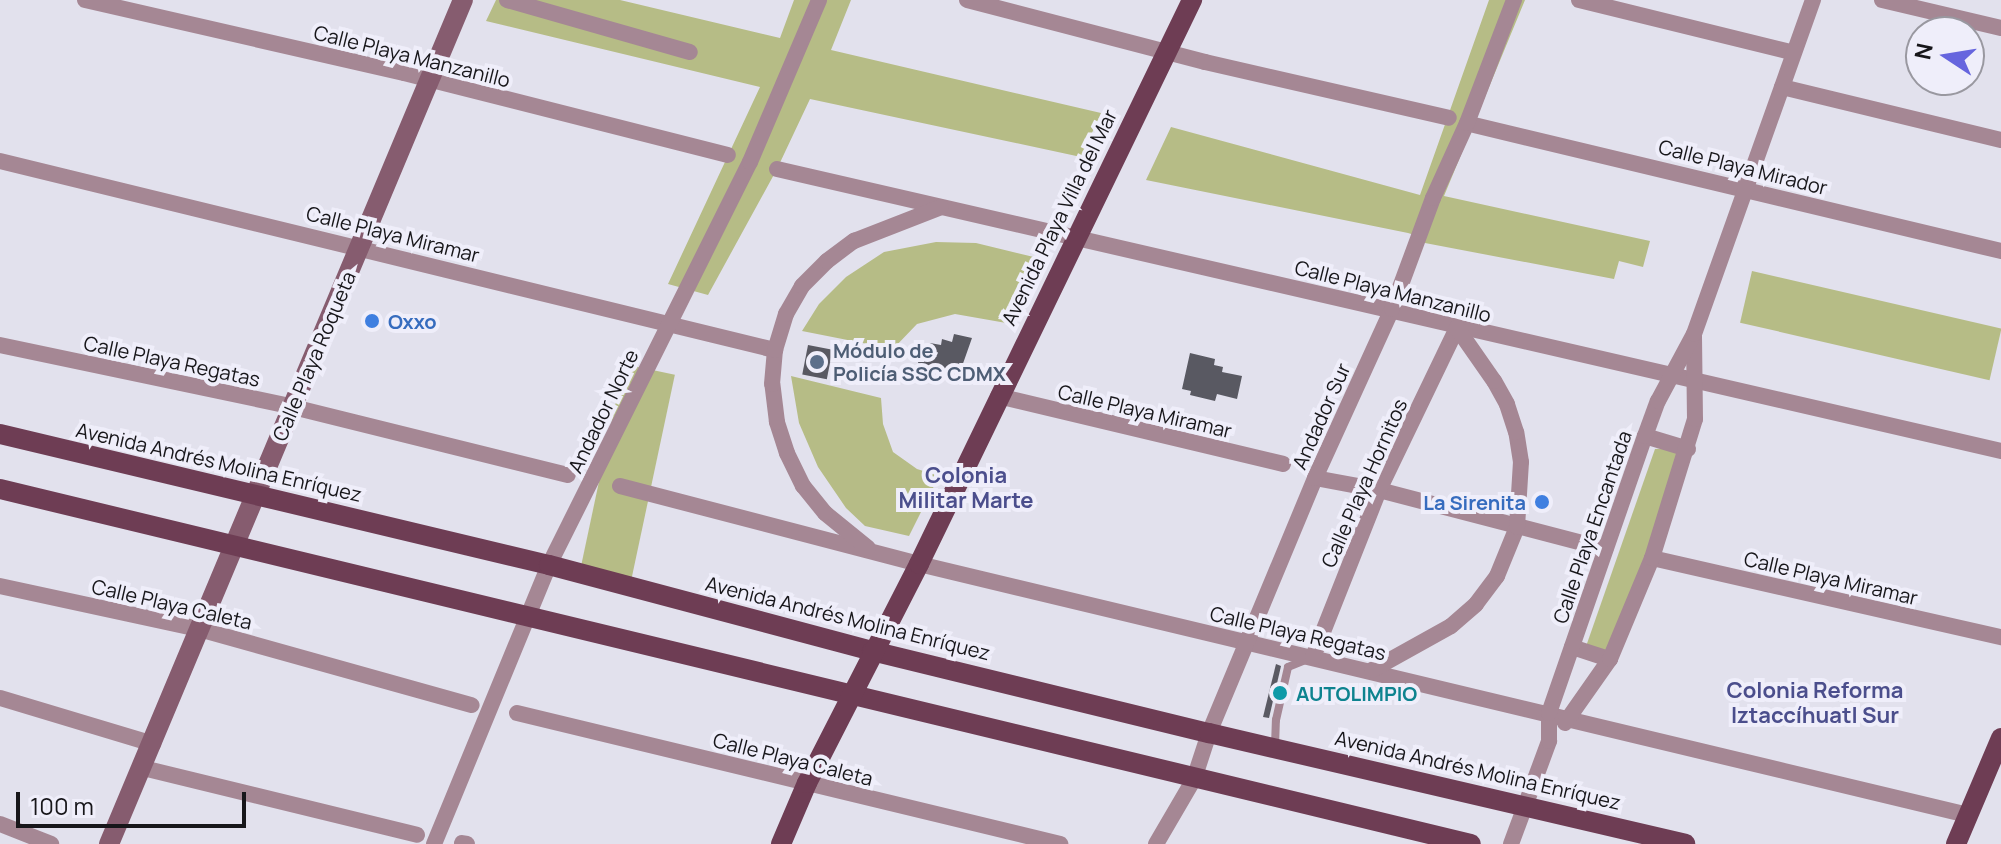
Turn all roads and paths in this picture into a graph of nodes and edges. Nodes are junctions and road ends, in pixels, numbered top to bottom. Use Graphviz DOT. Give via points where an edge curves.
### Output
graph roads {
  1 [pos="85,0"];
  2 [pos="463,0"];
  3 [pos="507,0"];
  4 [pos="819,0"];
  5 [pos="967,0"];
  6 [pos="1192,0"];
  7 [pos="1514,0"];
  8 [pos="1579,0"];
  9 [pos="1813,0"];
  10 [pos="1882,0"];
  11 [pos="2001,28"];
  12 [pos="690,52"];
  13 [pos="1167,52"];
  14 [pos="1794,53"];
  15 [pos="432,80"];
  16 [pos="1782,87"];
  17 [pos="1449,118"];
  18 [pos="1474,125"];
  19 [pos="2001,140"];
  20 [pos="728,155"];
  21 [pos="0,161"];
  22 [pos="777,169"];
  23 [pos="1746,188"];
  24 [pos="941,207"];
  25 [pos="1075,238"];
  26 [pos="361,246"];
  27 [pos="2001,251"];
  28 [pos="1392,309"];
  29 [pos="668,324"];
  30 [pos="1457,328"];
  31 [pos="1694,334"];
  32 [pos="0,345"];
  33 [pos="775,350"];
  34 [pos="1670,377"];
  35 [pos="1697,382"];
  36 [pos="998,396"];
  37 [pos="293,407"];
  38 [pos="0,434"];
  39 [pos="1645,436"];
  40 [pos="1688,449"];
  41 [pos="2001,451"];
  42 [pos="1283,464"];
  43 [pos="568,475"];
  44 [pos="1315,478"];
  45 [pos="620,486"];
  46 [pos="0,489"];
  47 [pos="1379,490"];
  48 [pos="256,496"];
  49 [pos="1517,527"];
  50 [pos="235,545"];
  51 [pos="1605,549"];
  52 [pos="873,551"];
  53 [pos="1652,558"];
  54 [pos="919,564"];
  55 [pos="549,565"];
  56 [pos="0,586"];
  57 [pos="528,616"];
  58 [pos="199,629"];
  59 [pos="2001,637"];
  60 [pos="1247,642"];
  61 [pos="1572,647"];
  62 [pos="872,651"];
  63 [pos="1313,657"];
  64 [pos="1610,659"];
  65 [pos="1372,670"];
  66 [pos="851,694"];
  67 [pos="0,698"];
  68 [pos="472,705"];
  69 [pos="517,713"];
  70 [pos="1549,713"];
  71 [pos="1570,717"];
  72 [pos="1209,733"];
  73 [pos="2001,738"];
  74 [pos="1549,741"];
  75 [pos="153,744"];
  76 [pos="1275,746"];
  77 [pos="143,768"];
  78 [pos="1194,779"];
  79 [pos="807,783"];
  80 [pos="1526,805"];
  81 [pos="1968,815"];
  82 [pos="0,824"];
  83 [pos="417,835"];
  84 [pos="51,844"];
  85 [pos="109,844"];
  86 [pos="434,844"];
  87 [pos="781,844"];
  88 [pos="1060,844"];
  89 [pos="1156,844"];
  90 [pos="1471,844"];
  91 [pos="1511,844"];
  92 [pos="1685,844"];
  93 [pos="1956,844"];
  1 -- 15 [label="street, Calle Playa Manzanillo"];
  2 -- 15 [label="street, Calle Playa Roqueta"];
  3 -- 12 [label="street"];
  4 -- 29 [label="street, Andador Norte" via="750,162"];
  5 -- 13 [label="street"];
  6 -- 13 [label="main road, Avenida Playa Villa del Mar"];
  7 -- 28 [label="street, Andador Sur"];
  8 -- 14 [label="street"];
  9 -- 14 [label="street, Calle Playa Encantada"];
  10 -- 11 [label="street"];
  13 -- 17 [label="street"];
  13 -- 25 [label="main road, Avenida Playa Villa del Mar"];
  14 -- 16 [label="street, Calle Playa Encantada"];
  15 -- 20 [label="street, Calle Playa Manzanillo"];
  15 -- 26 [label="street, Calle Playa Roqueta"];
  16 -- 19 [label="street"];
  16 -- 23 [label="street, Calle Playa Encantada"];
  18 -- 23 [label="street, Calle Playa Mirador"];
  21 -- 26 [label="street, Calle Playa Miramar"];
  22 -- 24 [label="street, Calle Playa Manzanillo"];
  23 -- 27 [label="street, Calle Playa Mirador"];
  23 -- 31 [label="street, Calle Playa Encantada"];
  24 -- 25 [label="street, Calle Playa Manzanillo"];
  24 -- 33 [label="street" via="854,241 827,261 802,286"];
  25 -- 28 [label="street, Calle Playa Manzanillo"];
  25 -- 36 [label="main road, Avenida Playa Villa del Mar"];
  26 -- 29 [label="street, Calle Playa Miramar"];
  26 -- 37 [label="street, Calle Playa Roqueta"];
  28 -- 30 [label="street, Calle Playa Manzanillo"];
  28 -- 44 [label="street, Andador Sur"];
  29 -- 33 [label="street, Calle Playa Miramar"];
  29 -- 55 [label="street, Andador Norte"];
  30 -- 34 [label="street, Calle Playa Manzanillo"];
  30 -- 47 [label="street, Calle Playa Hornitos"];
  30 -- 49 [label="street" via="1494,381 1516,432 1521,462"];
  31 -- 34 [label="street, Calle Playa Encantada"];
  31 -- 35 [label="street, Calle Playa Encantada"];
  32 -- 37 [label="street, Calle Playa Regatas"];
  33 -- 52 [label="street" via="777,422 803,486 825,513"];
  34 -- 35 [label="street, Calle Playa Manzanillo"];
  34 -- 39 [label="street, Calle Playa Encantada"];
  35 -- 40 [label="street, Calle Playa Encantada"];
  35 -- 41 [label="street, Calle Playa Manzanillo"];
  36 -- 42 [label="street, Calle Playa Miramar"];
  36 -- 54 [label="main road, Avenida Playa Villa del Mar"];
  37 -- 43 [label="street, Calle Playa Regatas"];
  37 -- 48 [label="street, Calle Playa Roqueta"];
  38 -- 48 [label="main road, Avenida Andrés Molina Enríquez"];
  39 -- 40 [label="street"];
  39 -- 51 [label="street, Calle Playa Encantada"];
  40 -- 53 [label="street, Calle Playa Encantada"];
  44 -- 47 [label="street"];
  44 -- 60 [label="street, Andador Sur"];
  45 -- 52 [label="street, Calle Playa Regatas"];
  46 -- 50 [label="main road"];
  47 -- 49 [label="street"];
  47 -- 63 [label="street, Calle Playa Hornitos"];
  48 -- 50 [label="street, Calle Playa Roqueta"];
  48 -- 55 [label="main road, Avenida Andrés Molina Enríquez"];
  49 -- 51 [label="street"];
  49 -- 65 [label="street" via="1497,576 1476,604 1451,626"];
  50 -- 57 [label="main road"];
  50 -- 58 [label="street, Calle Playa Roqueta"];
  51 -- 61 [label="street, Calle Playa Encantada"];
  52 -- 54 [label="street, Calle Playa Regatas"];
  53 -- 59 [label="street, Calle Playa Miramar"];
  53 -- 64 [label="street, Calle Playa Encantada"];
  54 -- 60 [label="street, Calle Playa Regatas"];
  54 -- 62 [label="main road, Avenida Playa Villa del Mar"];
  55 -- 57 [label="street, Andador Norte"];
  55 -- 62 [label="main road, Avenida Andrés Molina Enríquez"];
  56 -- 58 [label="street, Calle Playa Caleta"];
  57 -- 66 [label="main road"];
  57 -- 86 [label="street, Andador Norte"];
  58 -- 68 [label="street, Calle Playa Caleta"];
  58 -- 75 [label="street, Calle Playa Roqueta"];
  60 -- 63 [label="street, Calle Playa Regatas"];
  60 -- 72 [label="street, Andador Sur"];
  61 -- 64 [label="street"];
  61 -- 70 [label="street, Calle Playa Encantada"];
  62 -- 66 [label="main road, Avenida Playa Villa del Mar"];
  62 -- 72 [label="main road, Avenida Andrés Molina Enríquez"];
  63 -- 65 [label="street, Calle Playa Regatas"];
  63 -- 76 [label="lane" via="1288,667"];
  64 -- 71 [label="street, Calle Playa Encantada"];
  65 -- 70 [label="street, Calle Playa Regatas"];
  66 -- 78 [label="main road"];
  66 -- 79 [label="main road, Avenida Playa Villa del Mar"];
  67 -- 75 [label="street"];
  69 -- 79 [label="street, Calle Playa Caleta"];
  70 -- 71 [label="street, Calle Playa Regatas"];
  70 -- 74 [label="street, Calle Playa Encantada"];
  71 -- 74 [label="street, Calle Playa Encantada"];
  71 -- 81 [label="street, Calle Playa Regatas"];
  72 -- 76 [label="main road, Avenida Andrés Molina Enríquez"];
  72 -- 78 [label="street, Andador Sur"];
  73 -- 81 [label="main road"];
  74 -- 80 [label="street, Calle Playa Encantada"];
  75 -- 77 [label="street, Calle Playa Roqueta"];
  76 -- 80 [label="main road, Avenida Andrés Molina Enríquez"];
  77 -- 83 [label="street"];
  77 -- 85 [label="street, Calle Playa Roqueta"];
  78 -- 89 [label="street, Andador Sur"];
  78 -- 90 [label="main road"];
  79 -- 87 [label="main road, Avenida Playa Villa del Mar"];
  79 -- 88 [label="street, Calle Playa Caleta"];
  80 -- 91 [label="street, Calle Playa Encantada"];
  80 -- 92 [label="main road, Avenida Andrés Molina Enríquez"];
  81 -- 93 [label="main road"];
  82 -- 84 [label="street"];
}
